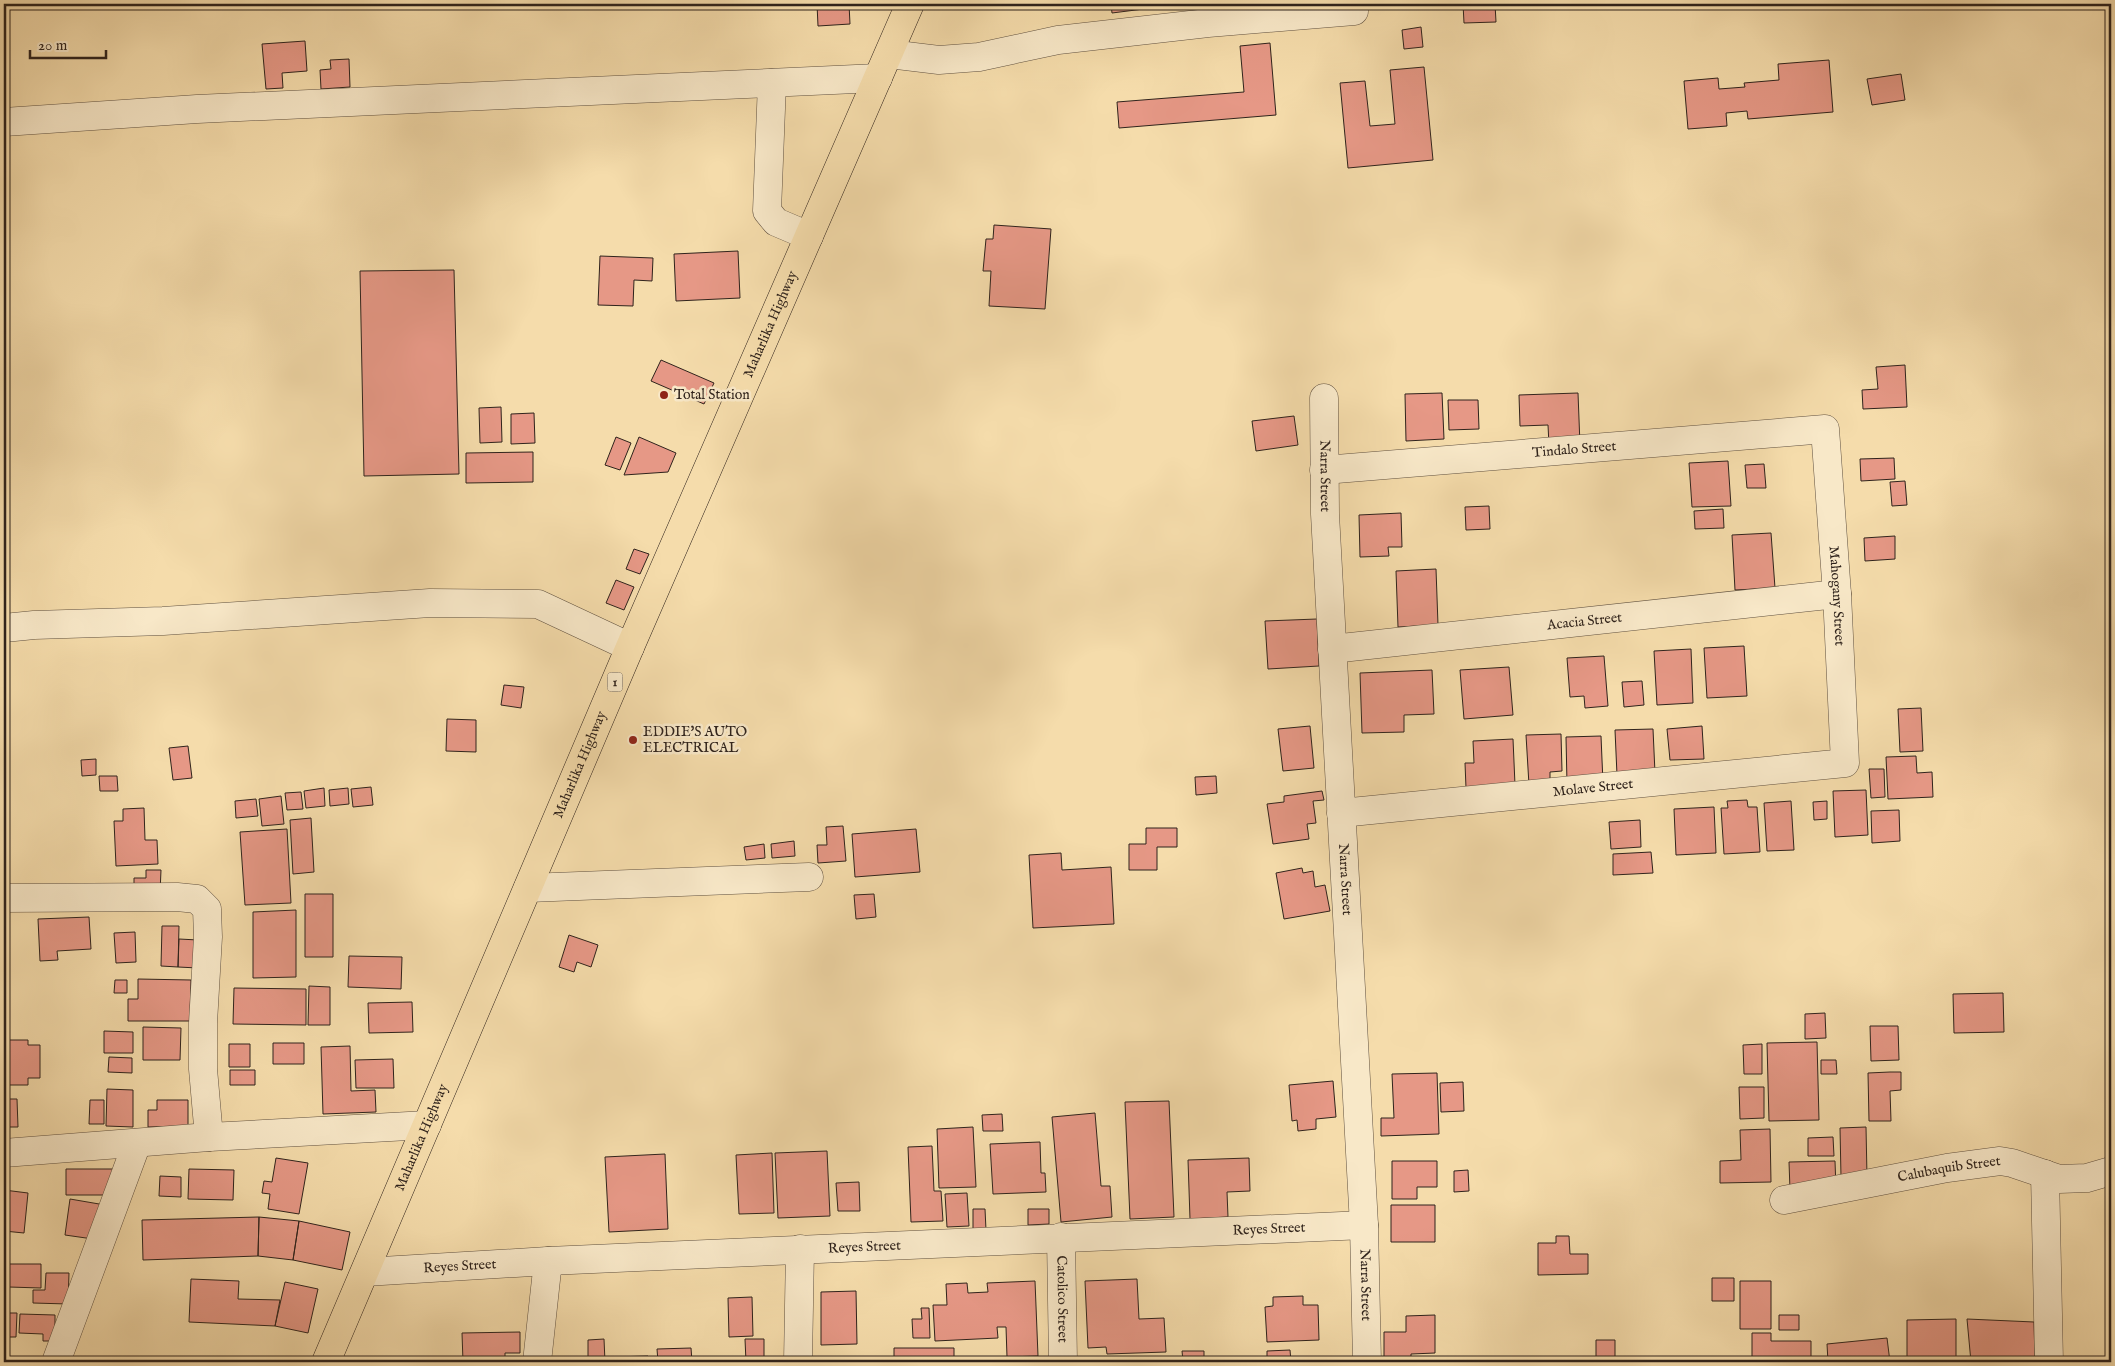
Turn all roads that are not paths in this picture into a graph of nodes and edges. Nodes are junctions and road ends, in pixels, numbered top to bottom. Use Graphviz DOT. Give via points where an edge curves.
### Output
graph roads {
  1 [pos="910,4"];
  2 [pos="1354,11"];
  3 [pos="884,66"];
  4 [pos="772,83"];
  5 [pos="4,122"];
  6 [pos="809,236"];
  7 [pos="1324,398"];
  8 [pos="1825,429"];
  9 [pos="1324,470"];
  10 [pos="1837,594"];
  11 [pos="4,628"];
  12 [pos="630,647"];
  13 [pos="1332,648"];
  14 [pos="1845,763"];
  15 [pos="1342,813"];
  16 [pos="808,877"];
  17 [pos="528,888"];
  18 [pos="4,898"];
  19 [pos="427,1125"];
  20 [pos="209,1137"];
  21 [pos="137,1143"];
  22 [pos="4,1153"];
  23 [pos="2111,1171"];
  24 [pos="2045,1174"];
  25 [pos="1784,1200"];
  26 [pos="1364,1224"];
  27 [pos="1062,1237"];
  28 [pos="800,1249"];
  29 [pos="548,1261"];
  30 [pos="365,1272"];
  31 [pos="56,1362"];
  32 [pos="326,1362"];
  33 [pos="537,1362"];
  34 [pos="798,1362"];
  35 [pos="1063,1362"];
  36 [pos="1367,1362"];
  37 [pos="2049,1362"];
  1 -- 3 [label="highway, Maharlika Highway / 1"];
  2 -- 3 [label="street" via="1058,40 971,57"];
  3 -- 4 [label="street"];
  3 -- 6 [label="highway, Maharlika Highway / 1"];
  4 -- 5 [label="street" via="197,109"];
  4 -- 6 [label="street" via="767,211 776,222"];
  6 -- 12 [label="highway, Maharlika Highway / 1"];
  7 -- 9 [label="street, Narra Street"];
  8 -- 9 [label="street, Tindalo Street"];
  8 -- 10 [label="street, Mahogany Street"];
  9 -- 13 [label="street, Narra Street"];
  10 -- 13 [label="street, Acacia Street"];
  10 -- 14 [label="street, Mahogany Street"];
  11 -- 12 [label="street" via="430,604 538,604"];
  12 -- 17 [label="highway, Maharlika Highway / 1"];
  13 -- 15 [label="street, Narra Street"];
  14 -- 15 [label="street, Molave Street"];
  15 -- 26 [label="street, Narra Street"];
  16 -- 17 [label="street"];
  17 -- 19 [label="highway, Maharlika Highway / 1"];
  18 -- 20 [label="street" via="178,897 197,899 203,904 208,937 203,1070"];
  19 -- 20 [label="street"];
  19 -- 30 [label="highway, Maharlika Highway / 1"];
  20 -- 21 [label="street"];
  21 -- 22 [label="street"];
  21 -- 31 [label="street"];
  23 -- 24 [label="street, Calubaquib Street" via="2075,1180"];
  24 -- 25 [label="street, Calubaquib Street" via="2000,1161 1947,1168"];
  24 -- 37 [label="street"];
  26 -- 27 [label="street, Reyes Street"];
  26 -- 36 [label="street, Narra Street"];
  27 -- 28 [label="street, Reyes Street"];
  27 -- 35 [label="street, Catolico Street"];
  28 -- 29 [label="street, Reyes Street"];
  28 -- 34 [label="street"];
  29 -- 30 [label="street, Reyes Street"];
  29 -- 33 [label="street"];
  30 -- 32 [label="highway, Maharlika Highway / 1"];
}
